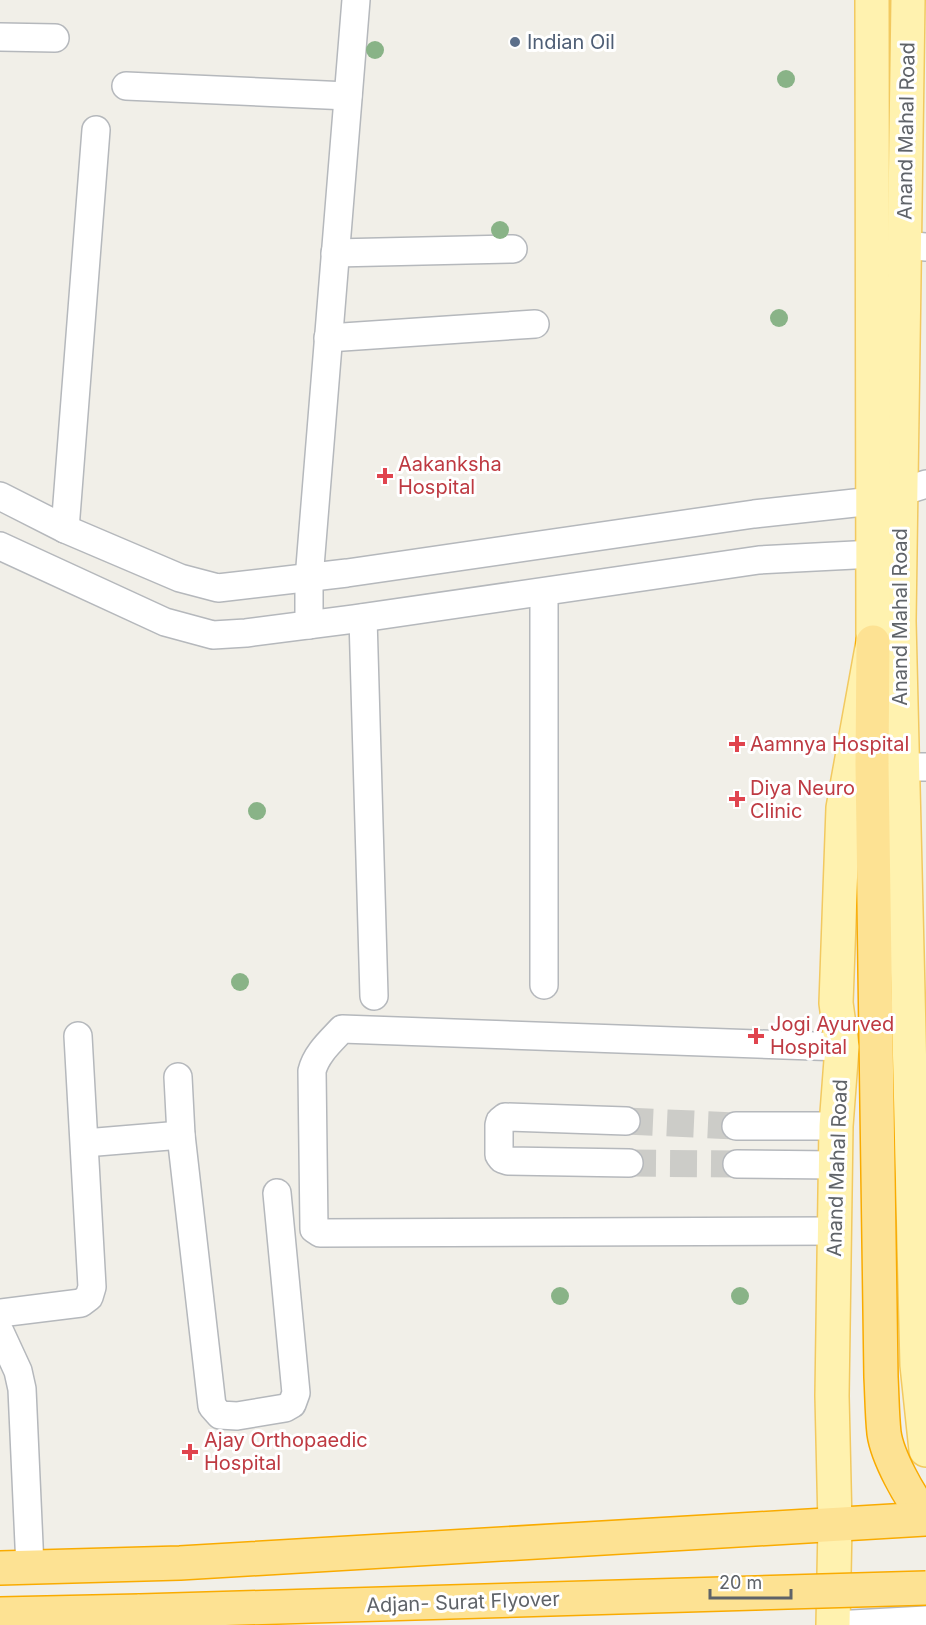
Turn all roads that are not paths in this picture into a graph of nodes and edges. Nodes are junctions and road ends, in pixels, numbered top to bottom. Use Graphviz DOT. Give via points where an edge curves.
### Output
graph roads {
  1 [pos="356,0"];
  2 [pos="872,0"];
  3 [pos="908,0"];
  4 [pos="0,37"];
  5 [pos="55,38"];
  6 [pos="126,86"];
  7 [pos="348,96"];
  8 [pos="96,130"];
  9 [pos="915,246"];
  10 [pos="513,249"];
  11 [pos="335,253"];
  12 [pos="535,324"];
  13 [pos="328,338"];
  14 [pos="0,496"];
  15 [pos="894,499"];
  16 [pos="65,529"];
  17 [pos="0,546"];
  18 [pos="874,554"];
  19 [pos="309,579"];
  20 [pos="544,593"];
  21 [pos="363,618"];
  22 [pos="309,625"];
  23 [pos="873,642"];
  24 [pos="900,766"];
  25 [pos="544,985"];
  26 [pos="374,996"];
  27 [pos="78,1036"];
  28 [pos="842,1047"];
  29 [pos="178,1077"];
  30 [pos="626,1121"];
  31 [pos="736,1126"];
  32 [pos="836,1126"];
  33 [pos="181,1135"];
  34 [pos="85,1143"];
  35 [pos="629,1163"];
  36 [pos="737,1164"];
  37 [pos="835,1165"];
  38 [pos="277,1193"];
  39 [pos="836,1231"];
  40 [pos="920,1279"];
  41 [pos="0,1312"];
  42 [pos="0,1332"];
  43 [pos="926,1450"];
  44 [pos="926,1517"];
  45 [pos="835,1525"];
  46 [pos="15,1568"];
  47 [pos="926,1588"];
  48 [pos="0,1614"];
  49 [pos="926,1620"];
  50 [pos="833,1625"];
  1 -- 7 [label="street"];
  2 -- 15 [label="main road, Anand Mahal Road"];
  3 -- 9 [label="main road, Anand Mahal Road"];
  4 -- 5 [label="street"];
  6 -- 7 [label="street"];
  7 -- 11 [label="street"];
  8 -- 16 [label="street"];
  9 -- 15 [label="main road, Anand Mahal Road"];
  10 -- 11 [label="street"];
  11 -- 13 [label="street"];
  12 -- 13 [label="street"];
  13 -- 19 [label="street"];
  14 -- 16 [label="street"];
  15 -- 18 [label="main road, Anand Mahal Road"];
  15 -- 19 [label="street" via="754,514"];
  15 -- 24 [label="main road, Anand Mahal Road"];
  16 -- 19 [label="street" via="180,578 218,588"];
  17 -- 22 [label="street" via="165,622 213,635"];
  18 -- 20 [label="street" via="759,560"];
  18 -- 23 [label="main road, Anand Mahal Road"];
  19 -- 22 [label="street"];
  20 -- 21 [label="street"];
  20 -- 25 [label="street"];
  21 -- 22 [label="street"];
  21 -- 26 [label="street"];
  23 -- 24 [label="highway"];
  23 -- 28 [label="main road, Anand Mahal Road" via="843,808 836,1003"];
  24 -- 40 [label="main road, Anand Mahal Road"];
  24 -- 44 [label="highway" via="881,1377 885,1435 901,1478"];
  27 -- 34 [label="street"];
  28 -- 32 [label="main road, Anand Mahal Road"];
  28 -- 39 [label="street" via="342,1029 319,1054 312,1071 314,1229 320,1233"];
  29 -- 33 [label="street"];
  30 -- 35 [label="street" via="505,1117 500,1120 500,1155 508,1161"];
  31 -- 32 [label="street"];
  32 -- 37 [label="main road, Anand Mahal Road"];
  33 -- 34 [label="street"];
  33 -- 38 [label="street" via="212,1406 220,1415 285,1408 292,1404 296,1393"];
  34 -- 41 [label="street" via="92,1287 89,1297 81,1303"];
  36 -- 37 [label="street"];
  37 -- 39 [label="main road, Anand Mahal Road"];
  39 -- 45 [label="main road, Anand Mahal Road" via="832,1396"];
  40 -- 43 [label="main road, Anand Mahal Road" via="917,1365"];
  42 -- 46 [label="street" via="22,1389"];
  44 -- 45 [label="highway"];
  45 -- 46 [label="highway" via="204,1562"];
  45 -- 50 [label="main road, Anand Mahal Road"];
  47 -- 48 [label="highway, Adjan- Surat Flyover, bridge"];
  49 -- 50 [label="street"];
}
